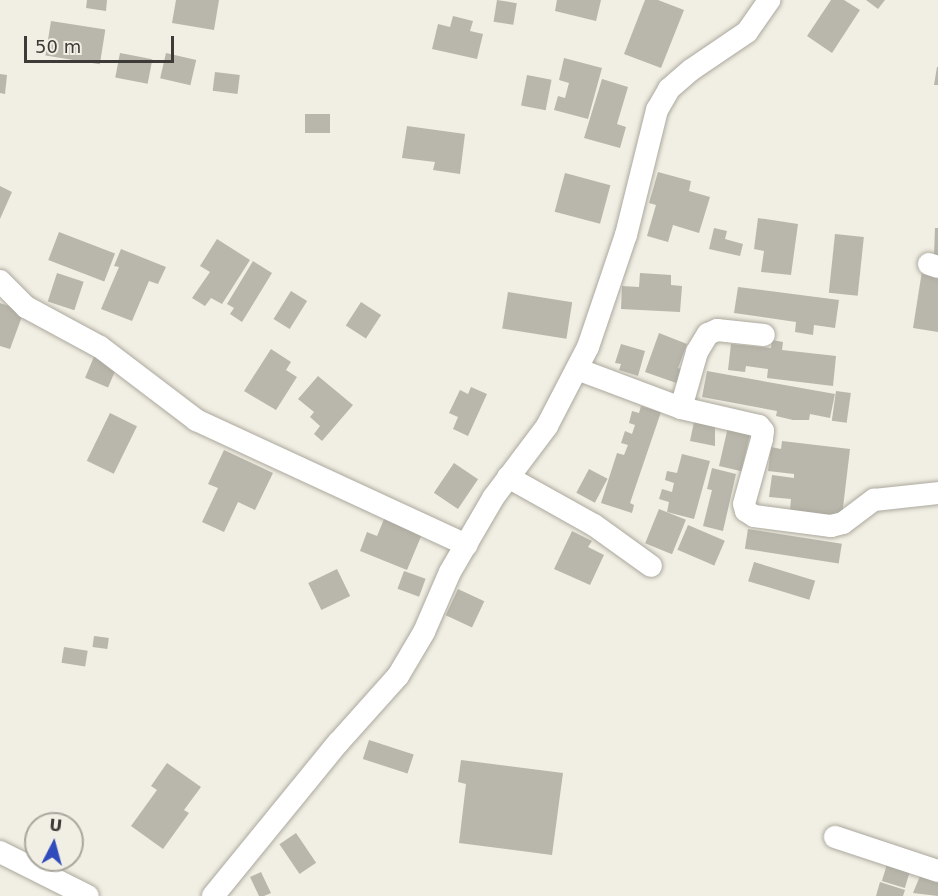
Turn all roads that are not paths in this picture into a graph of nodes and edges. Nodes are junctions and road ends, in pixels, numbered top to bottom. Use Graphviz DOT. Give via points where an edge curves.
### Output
graph roads {
  1 [pos="769,0"];
  2 [pos="0,281"];
  3 [pos="764,335"];
  4 [pos="577,369"];
  5 [pos="681,408"];
  6 [pos="508,477"];
  7 [pos="938,493"];
  8 [pos="466,545"];
  9 [pos="651,566"];
  10 [pos="836,837"];
  11 [pos="0,852"];
  12 [pos="938,871"];
  13 [pos="88,896"];
  14 [pos="213,896"];
  1 -- 4 [label="street" via="747,32 669,88 657,110 626,235"];
  2 -- 8 [label="street" via="26,307 100,347 196,420"];
  3 -- 5 [label="street" via="717,330 708,334 697,352"];
  4 -- 5 [label="street"];
  4 -- 6 [label="street" via="547,426"];
  5 -- 7 [label="street" via="748,422 763,431 744,504 746,512 754,516 831,526 843,523 874,500"];
  6 -- 8 [label="street"];
  6 -- 9 [label="street" via="594,525"];
  8 -- 14 [label="street" via="398,676"];
  10 -- 12 [label="street"];
  11 -- 13 [label="street"];
}
